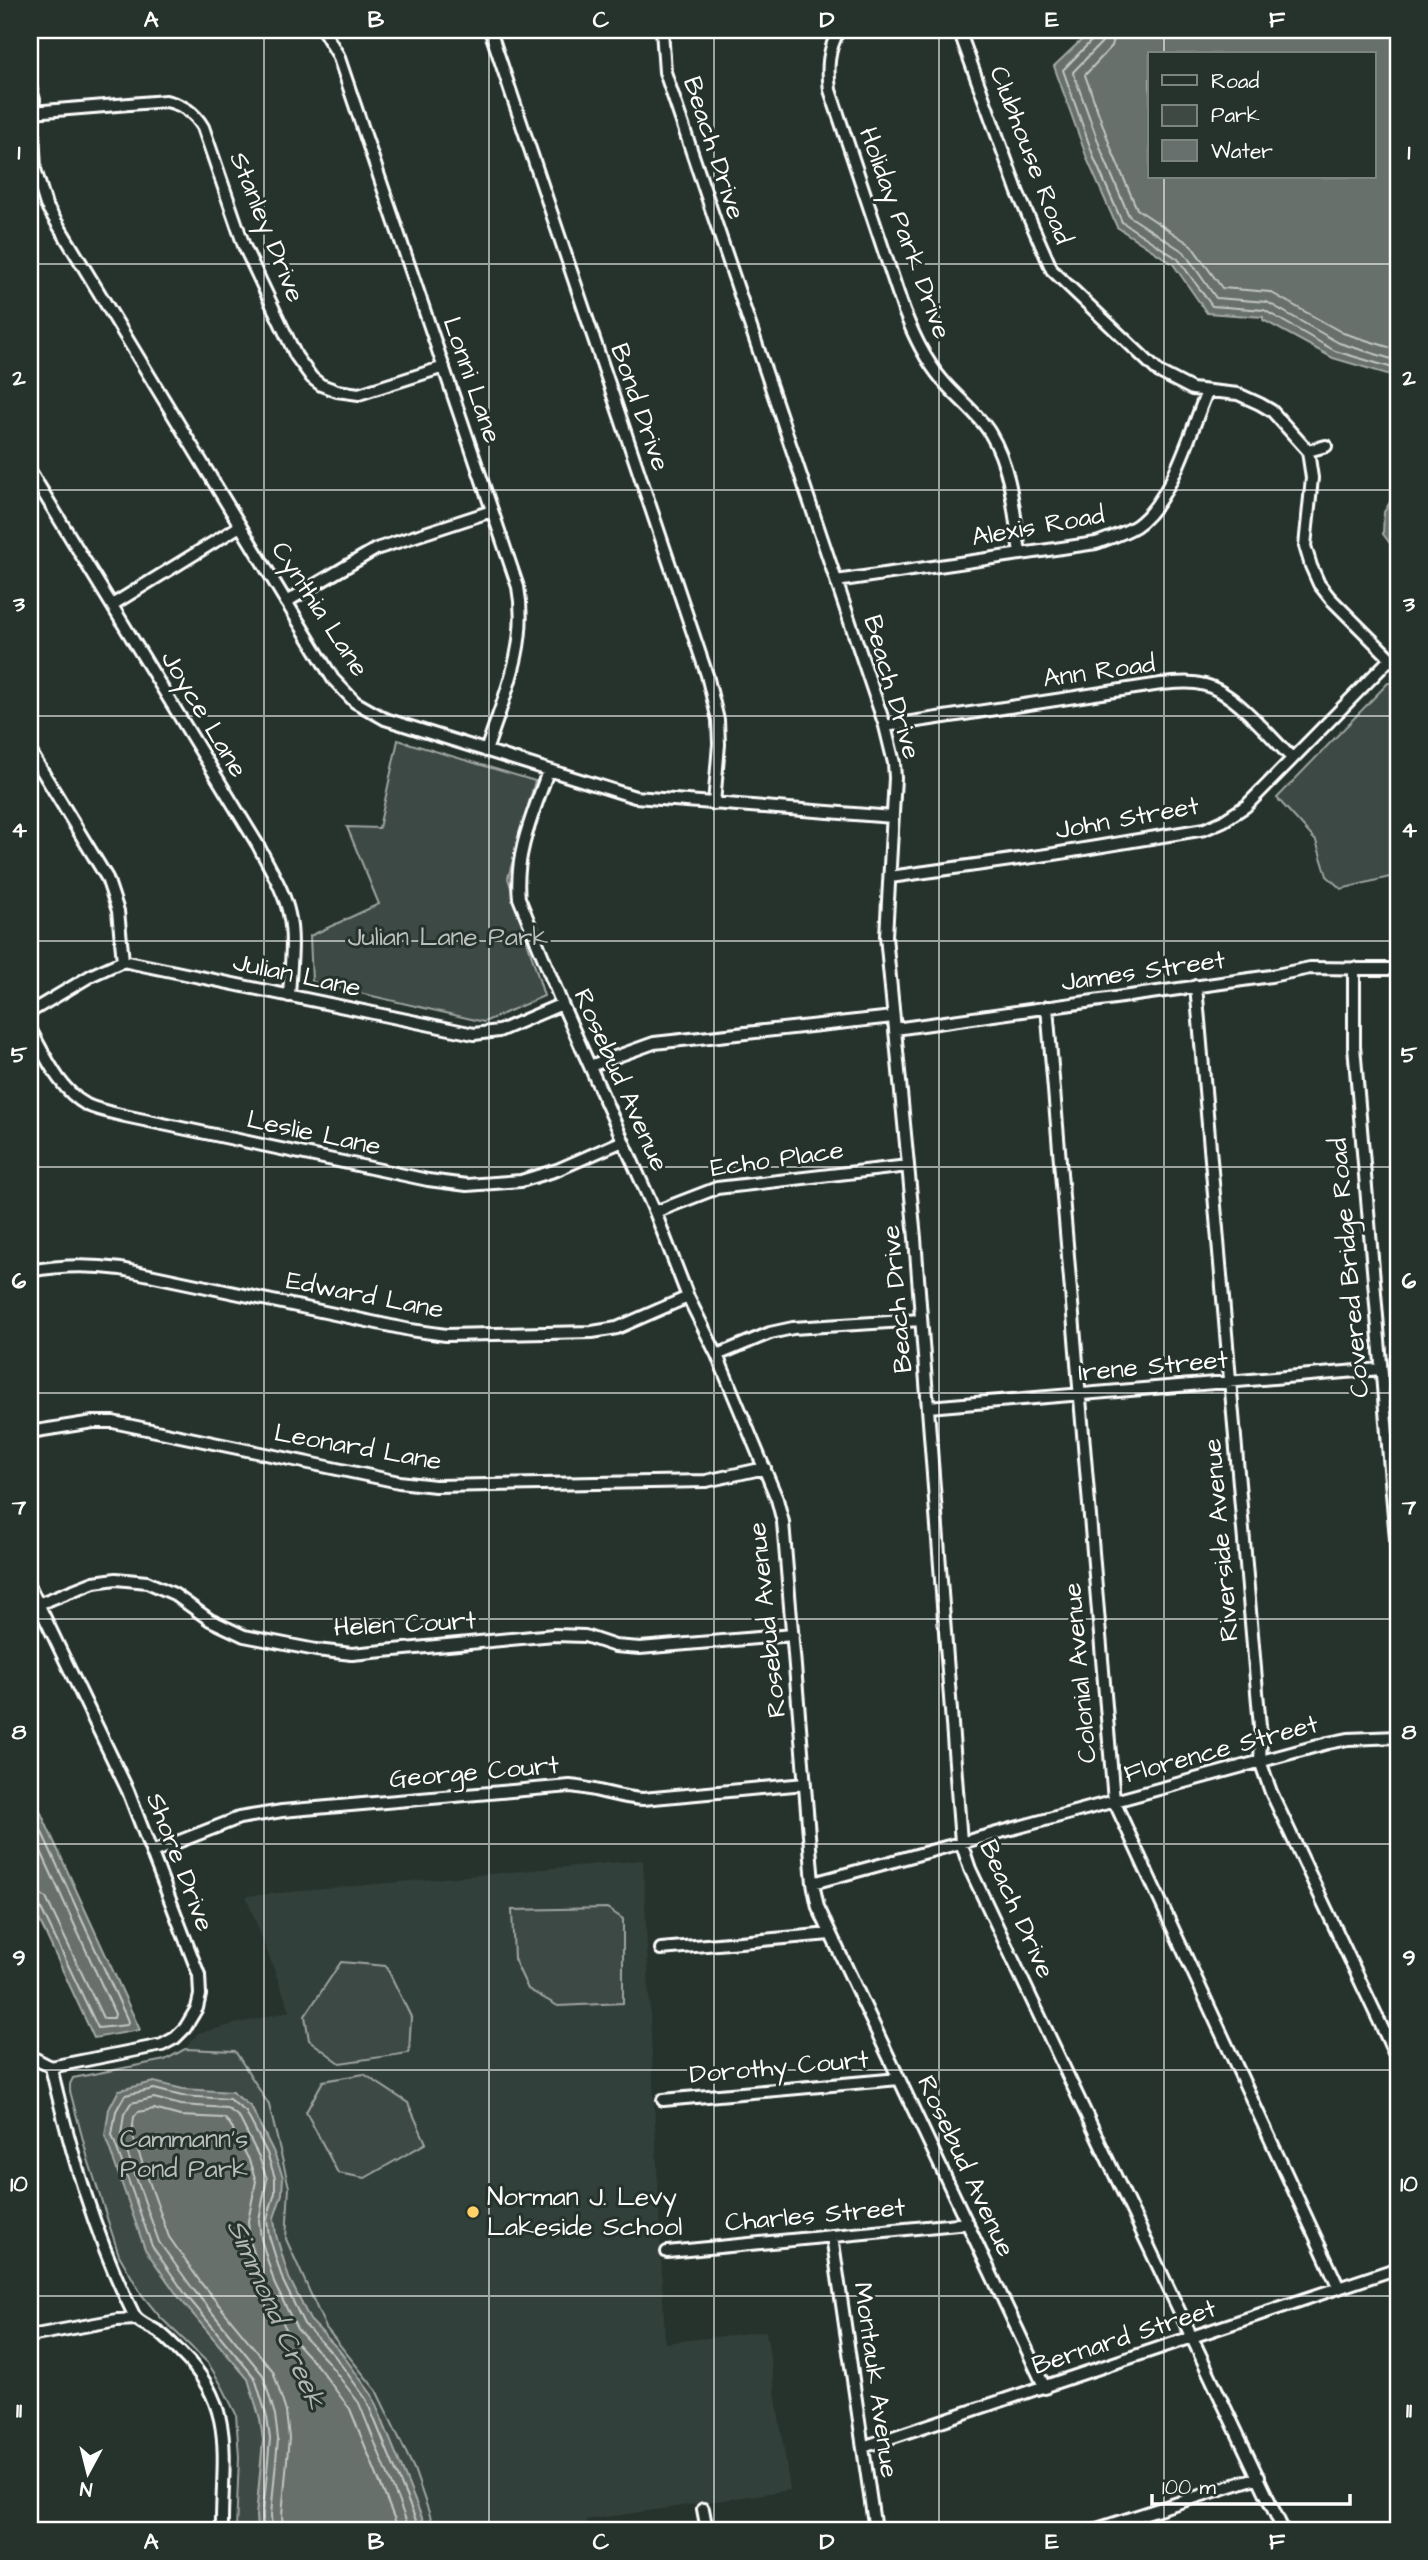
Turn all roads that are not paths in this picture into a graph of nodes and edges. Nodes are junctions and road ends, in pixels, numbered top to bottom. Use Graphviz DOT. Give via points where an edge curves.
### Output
graph roads {
  1 [pos="323,30"];
  2 [pos="489,30"];
  3 [pos="662,30"];
  4 [pos="839,30"];
  5 [pos="959,30"];
  6 [pos="30,86"];
  7 [pos="32,112"];
  8 [pos="444,367"];
  9 [pos="1206,392"];
  10 [pos="1326,446"];
  11 [pos="1308,452"];
  12 [pos="30,471"];
  13 [pos="492,511"];
  14 [pos="240,526"];
  15 [pos="1020,554"];
  16 [pos="836,581"];
  17 [pos="286,603"];
  18 [pos="112,605"];
  19 [pos="1394,663"];
  20 [pos="885,726"];
  21 [pos="30,751"];
  22 [pos="486,751"];
  23 [pos="1292,758"];
  24 [pos="548,771"];
  25 [pos="714,804"];
  26 [pos="893,817"];
  27 [pos="890,877"];
  28 [pos="123,961"];
  29 [pos="1354,968"];
  30 [pos="1398,969"];
  31 [pos="1196,986"];
  32 [pos="289,996"];
  33 [pos="562,1004"];
  34 [pos="1047,1007"];
  35 [pos="30,1012"];
  36 [pos="893,1017"];
  37 [pos="30,1029"];
  38 [pos="895,1029"];
  39 [pos="590,1066"];
  40 [pos="622,1142"];
  41 [pos="908,1166"];
  42 [pos="655,1212"];
  43 [pos="30,1271"];
  44 [pos="688,1297"];
  45 [pos="921,1320"];
  46 [pos="717,1355"];
  47 [pos="1381,1369"];
  48 [pos="1231,1382"];
  49 [pos="1080,1394"];
  50 [pos="928,1407"];
  51 [pos="30,1432"];
  52 [pos="765,1468"];
  53 [pos="1396,1508"];
  54 [pos="1398,1563"];
  55 [pos="30,1587"];
  56 [pos="38,1604"];
  57 [pos="793,1635"];
  58 [pos="1398,1737"];
  59 [pos="1260,1761"];
  60 [pos="805,1784"];
  61 [pos="1114,1801"];
  62 [pos="961,1842"];
  63 [pos="152,1852"];
  64 [pos="813,1883"];
  65 [pos="830,1934"];
  66 [pos="660,1949"];
  67 [pos="30,2056"];
  68 [pos="1398,2061"];
  69 [pos="51,2067"];
  70 [pos="899,2079"];
  71 [pos="663,2100"];
  72 [pos="968,2223"];
  73 [pos="832,2236"];
  74 [pos="667,2252"];
  75 [pos="1398,2269"];
  76 [pos="1339,2288"];
  77 [pos="136,2319"];
  78 [pos="30,2336"];
  79 [pos="1193,2339"];
  80 [pos="1045,2388"];
  81 [pos="863,2447"];
  82 [pos="1259,2477"];
  83 [pos="703,2509"];
  84 [pos="222,2530"];
  85 [pos="707,2530"];
  86 [pos="875,2530"];
  87 [pos="1093,2530"];
  88 [pos="1283,2530"];
  1 -- 8 [label="street, Lonni Lane" via="338,55"];
  2 -- 25 [label="street, Bond Drive" via="707,675 718,720"];
  3 -- 16 [label="street, Beach Drive" via="665,72"];
  4 -- 15 [label="street, Holiday Park Drive" via="827,67 831,90 904,311 930,365 979,418 999,450"];
  5 -- 9 [label="street, Clubhouse Road" via="1023,205 1052,270 1159,372"];
  6 -- 7 [label="street, Cynthia Lane"];
  7 -- 8 [label="street, Stanley Drive" via="166,101 187,109 203,127 244,246 296,356 312,378 337,391 359,394"];
  7 -- 14 [label="street, Cynthia Lane" via="35,169 46,205"];
  8 -- 13 [label="street, Lonni Lane"];
  9 -- 11 [label="street, Clubhouse Road" via="1238,394 1261,404"];
  9 -- 15 [label="street, Alexis Road" via="1167,492 1138,524 1096,543"];
  10 -- 11 [label="street"];
  11 -- 19 [label="street" via="1312,478 1305,546 1311,566 1330,598"];
  12 -- 18 [label="street, Joyce Lane"];
  13 -- 17 [label="street" via="376,549"];
  13 -- 22 [label="street, Lonni Lane" via="518,587 522,627"];
  14 -- 17 [label="street, Cynthia Lane"];
  14 -- 18 [label="street"];
  15 -- 16 [label="street, Alexis Road"];
  16 -- 20 [label="street, Beach Drive"];
  17 -- 22 [label="street, Cynthia Lane" via="333,679 355,702 385,719"];
  18 -- 32 [label="street, Joyce Lane" via="280,887 292,929"];
  19 -- 23 [label="street, John Street"];
  20 -- 23 [label="street, Ann Road" via="1188,682 1207,685 1230,697"];
  20 -- 26 [label="street, Beach Drive" via="894,763"];
  21 -- 28 [label="street" via="107,878 118,911"];
  22 -- 24 [label="street, Cynthia Lane"];
  23 -- 27 [label="street, John Street" via="1246,806 1206,829"];
  24 -- 25 [label="street, Cynthia Lane" via="627,795"];
  24 -- 33 [label="street, Rosebud Avenue" via="521,852 517,883 524,913"];
  25 -- 26 [label="street, Cynthia Lane"];
  26 -- 27 [label="street, Beach Drive"];
  27 -- 36 [label="street, Beach Drive" via="886,936"];
  28 -- 32 [label="street, Julian Lane"];
  28 -- 35 [label="street"];
  29 -- 30 [label="street, James Street"];
  29 -- 31 [label="street, James Street" via="1303,969"];
  29 -- 47 [label="street, Covered Bridge Road" via="1354,1046"];
  31 -- 34 [label="street, James Street"];
  31 -- 48 [label="street, Riverside Avenue"];
  32 -- 33 [label="street, Julian Lane" via="474,1034 499,1031"];
  33 -- 39 [label="street, Rosebud Avenue"];
  34 -- 38 [label="street, James Street"];
  34 -- 49 [label="street, Colonial Avenue"];
  36 -- 38 [label="street, Beach Drive"];
  36 -- 39 [label="street" via="654,1043"];
  37 -- 40 [label="street, Leslie Lane" via="59,1079 90,1106 428,1181 486,1186 521,1181"];
  38 -- 41 [label="street, Beach Drive"];
  39 -- 40 [label="street, Rosebud Avenue"];
  40 -- 42 [label="street, Rosebud Avenue"];
  41 -- 42 [label="street, Echo Place" via="717,1188"];
  41 -- 45 [label="street, Beach Drive"];
  42 -- 44 [label="street, Rosebud Avenue"];
  43 -- 44 [label="street, Edward Lane" via="90,1265 121,1269 446,1335 592,1332 617,1328"];
  44 -- 46 [label="street, Rosebud Avenue"];
  45 -- 46 [label="street" via="793,1328 770,1332"];
  45 -- 50 [label="street, Beach Drive"];
  46 -- 52 [label="street, Rosebud Avenue"];
  47 -- 48 [label="street, Irene Street"];
  47 -- 53 [label="street, Covered Bridge Road"];
  48 -- 49 [label="street, Irene Street"];
  48 -- 59 [label="street, Riverside Avenue"];
  49 -- 50 [label="street, Irene Street"];
  49 -- 61 [label="street, Colonial Avenue"];
  50 -- 62 [label="street, Beach Drive"];
  51 -- 52 [label="street, Leonard Lane" via="113,1422 435,1486 706,1481"];
  52 -- 57 [label="street, Rosebud Avenue" via="783,1522"];
  53 -- 54 [label="street, Covered Bridge Road"];
  55 -- 56 [label="street, Shore Drive"];
  56 -- 57 [label="street, Helen Court" via="94,1582 147,1583 244,1636 352,1654 554,1635 585,1636 640,1648"];
  56 -- 63 [label="street, Shore Drive" via="128,1791"];
  57 -- 60 [label="street, Rosebud Avenue"];
  58 -- 59 [label="street, Florence Street" via="1348,1739"];
  59 -- 61 [label="street, Florence Street"];
  59 -- 68 [label="street, Riverside Avenue"];
  60 -- 63 [label="street, George Court" via="643,1799 569,1786 282,1811 239,1818"];
  60 -- 64 [label="street, Rosebud Avenue"];
  61 -- 62 [label="street, Florence Street"];
  61 -- 76 [label="street, Colonial Avenue"];
  62 -- 64 [label="street, Florence Street"];
  62 -- 79 [label="street, Beach Drive"];
  63 -- 69 [label="street, Shore Drive" via="199,1975 197,2008 185,2028 162,2045"];
  64 -- 65 [label="street, Rosebud Avenue"];
  65 -- 66 [label="street"];
  65 -- 70 [label="street, Rosebud Avenue"];
  67 -- 69 [label="street"];
  69 -- 77 [label="street" via="86,2200"];
  70 -- 71 [label="street, Dorothy Court"];
  70 -- 72 [label="street, Rosebud Avenue"];
  72 -- 73 [label="street, Charles Street"];
  72 -- 80 [label="street, Rosebud Avenue"];
  73 -- 74 [label="street, Charles Street"];
  73 -- 81 [label="street, Montauk Avenue"];
  75 -- 76 [label="street, Bernard Street"];
  76 -- 79 [label="street, Bernard Street"];
  77 -- 78 [label="street"];
  77 -- 84 [label="street" via="186,2357 219,2409 225,2446"];
  79 -- 80 [label="street, Bernard Street"];
  79 -- 82 [label="street, Beach Drive"];
  80 -- 81 [label="street, Bernard Street"];
  81 -- 86 [label="street, Montauk Avenue"];
  82 -- 87 [label="street"];
  82 -- 88 [label="street, Beach Drive"];
  83 -- 85 [label="street"];
}
